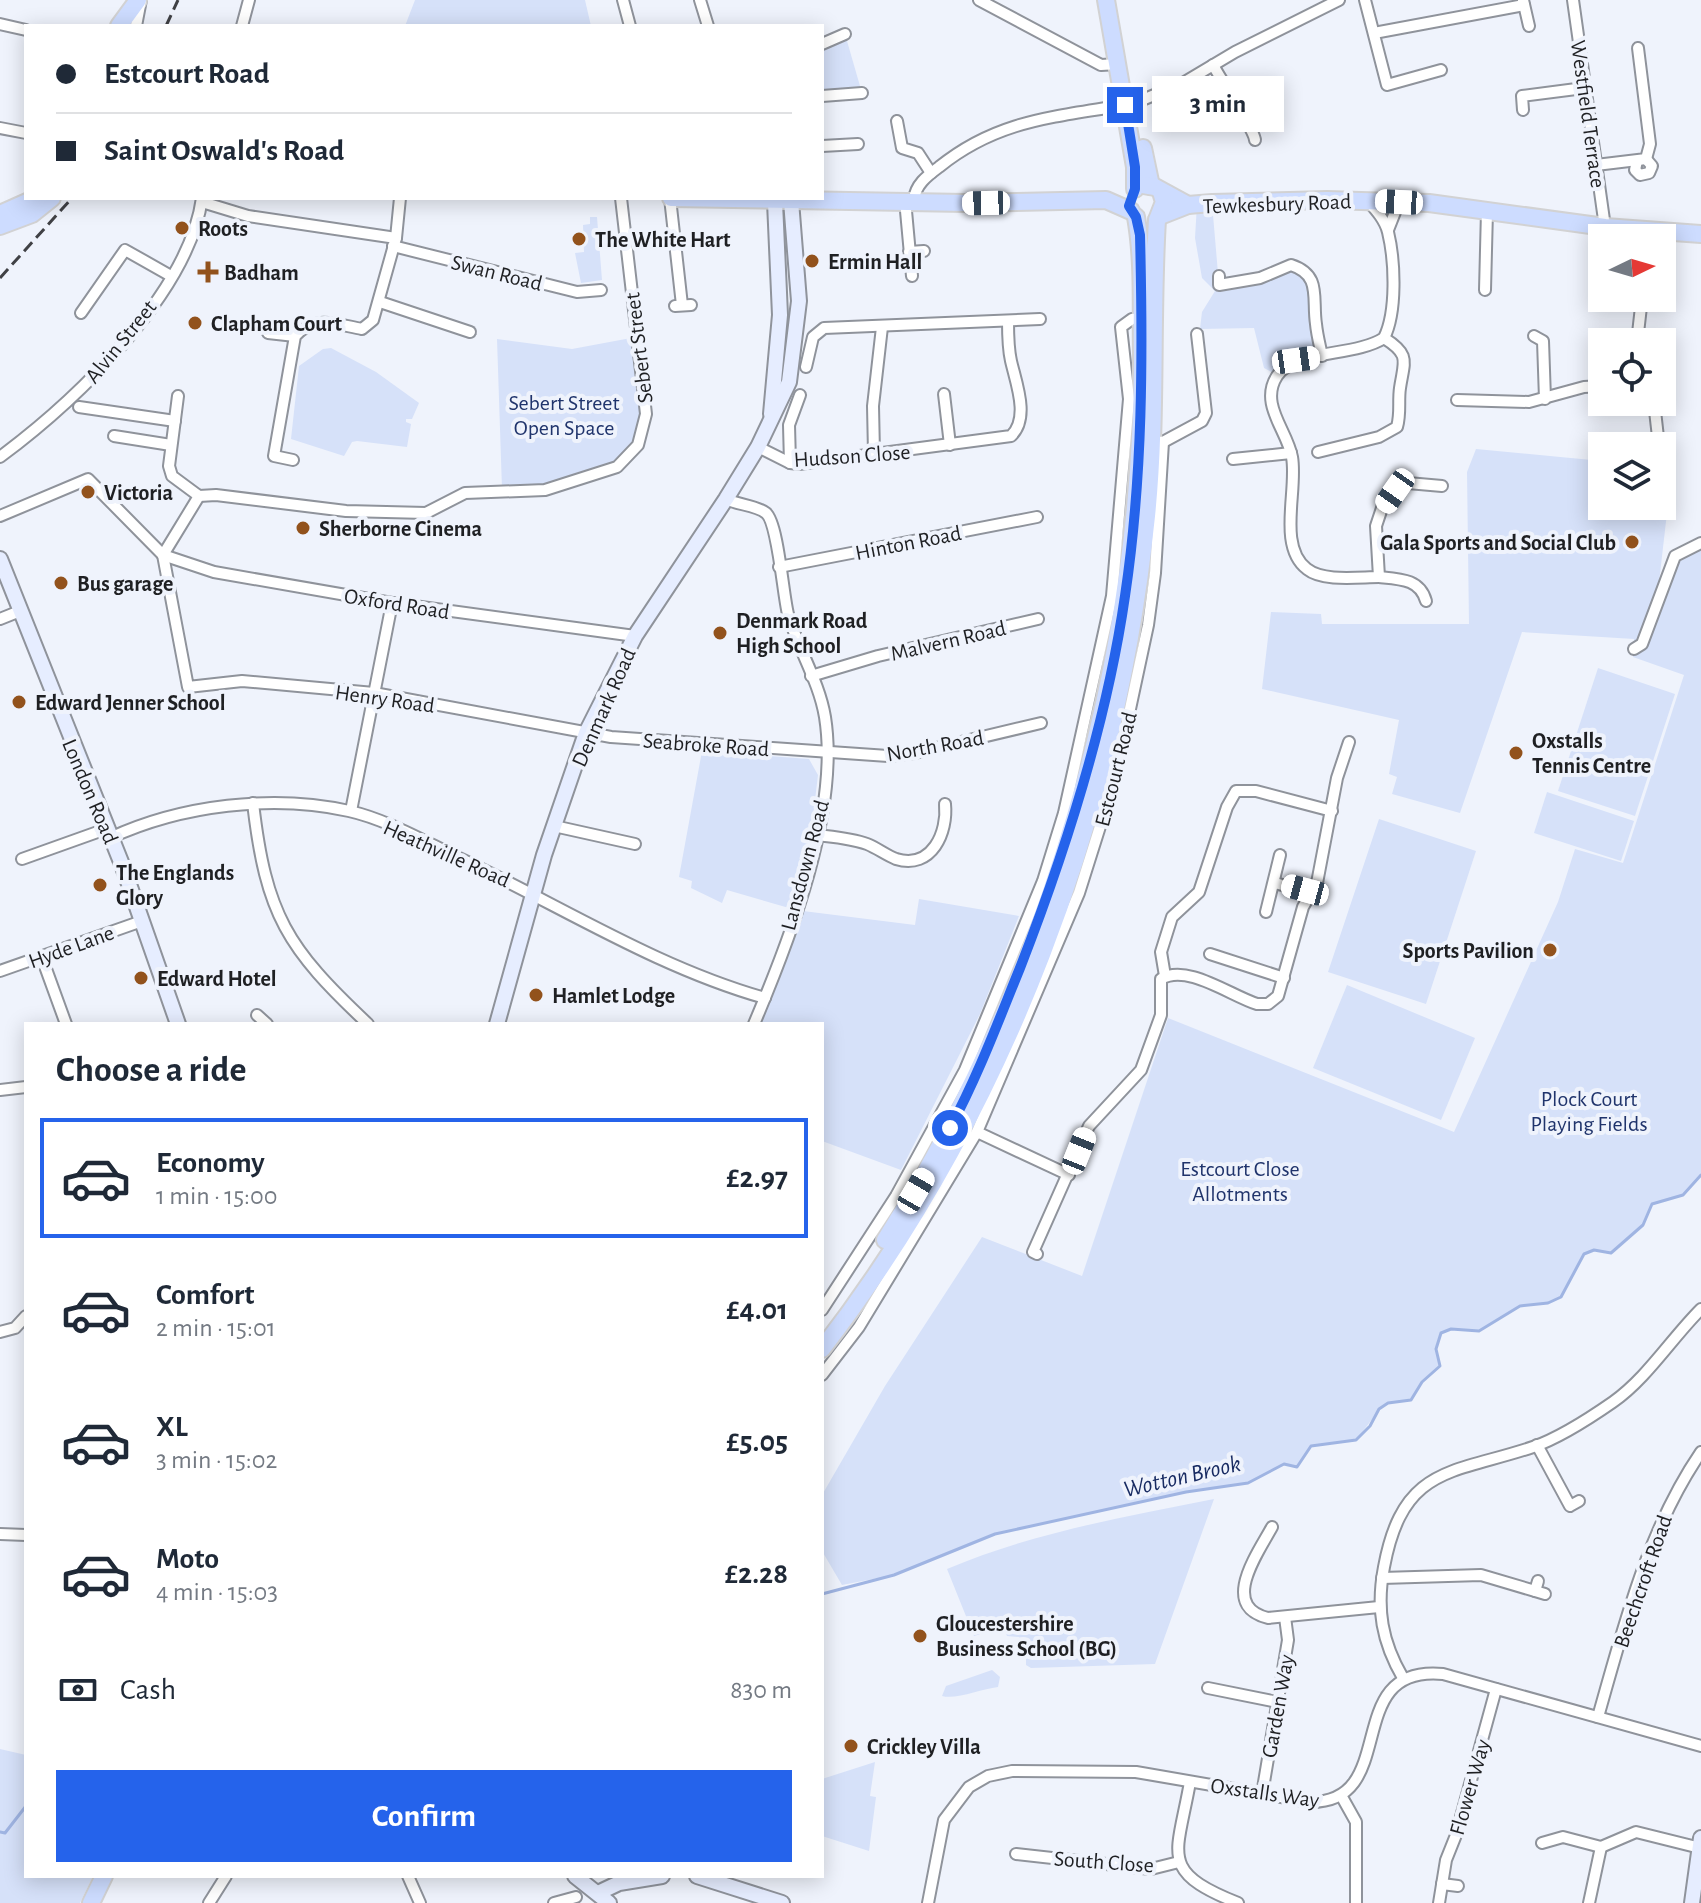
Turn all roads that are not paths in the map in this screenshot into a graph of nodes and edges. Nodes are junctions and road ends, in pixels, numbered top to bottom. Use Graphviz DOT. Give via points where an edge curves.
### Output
graph roads {
  1 [pos="140,0"];
  2 [pos="249,0"];
  3 [pos="623,0"];
  4 [pos="700,0"];
  5 [pos="979,0"];
  6 [pos="1106,0"];
  7 [pos="1116,0"];
  8 [pos="1339,0"];
  9 [pos="1365,0"];
  10 [pos="1573,0"];
  11 [pos="1523,2"];
  12 [pos="0,24"];
  13 [pos="121,24"];
  14 [pos="136,24"];
  15 [pos="243,24"];
  16 [pos="629,24"];
  17 [pos="707,24"];
  18 [pos="1529,26"];
  19 [pos="24,30"];
  20 [pos="1374,33"];
  21 [pos="845,34"];
  22 [pos="824,43"];
  23 [pos="1638,48"];
  24 [pos="1118,64"];
  25 [pos="1213,65"];
  26 [pos="1441,70"];
  27 [pos="1584,88"];
  28 [pos="862,93"];
  29 [pos="824,96"];
  30 [pos="1130,104"];
  31 [pos="1523,110"];
  32 [pos="897,121"];
  33 [pos="0,128"];
  34 [pos="24,133"];
  35 [pos="1257,133"];
  36 [pos="858,144"];
  37 [pos="824,146"];
  38 [pos="1596,165"];
  39 [pos="931,173"];
  40 [pos="1145,189"];
  41 [pos="32,200"];
  42 [pos="50,200"];
  43 [pos="202,200"];
  44 [pos="400,200"];
  45 [pos="621,200"];
  46 [pos="670,200"];
  47 [pos="733,200"];
  48 [pos="909,200"];
  49 [pos="1106,200"];
  50 [pos="1368,201"];
  51 [pos="783,202"];
  52 [pos="1399,202"];
  53 [pos="1188,205"];
  54 [pos="1487,211"];
  55 [pos="0,214"];
  56 [pos="1134,214"];
  57 [pos="1159,218"];
  58 [pos="1605,224"];
  59 [pos="1588,225"];
  60 [pos="0,226"];
  61 [pos="1388,230"];
  62 [pos="1676,234"];
  63 [pos="1701,234"];
  64 [pos="394,242"];
  65 [pos="924,251"];
  66 [pos="909,252"];
  67 [pos="171,276"];
  68 [pos="912,276"];
  69 [pos="1217,283"];
  70 [pos="601,290"];
  71 [pos="1485,290"];
  72 [pos="380,302"];
  73 [pos="682,305"];
  74 [pos="81,313"];
  75 [pos="1148,318"];
  76 [pos="1040,319"];
  77 [pos="1008,321"];
  78 [pos="882,327"];
  79 [pos="470,332"];
  80 [pos="268,333"];
  81 [pos="295,336"];
  82 [pos="1200,338"];
  83 [pos="1384,338"];
  84 [pos="1543,338"];
  85 [pos="1322,356"];
  86 [pos="806,367"];
  87 [pos="1588,387"];
  88 [pos="944,394"];
  89 [pos="800,395"];
  90 [pos="178,396"];
  91 [pos="1465,397"];
  92 [pos="1545,399"];
  93 [pos="79,407"];
  94 [pos="175,421"];
  95 [pos="114,436"];
  96 [pos="1152,441"];
  97 [pos="171,445"];
  98 [pos="950,445"];
  99 [pos="758,447"];
  100 [pos="1324,449"];
  101 [pos="874,453"];
  102 [pos="1291,453"];
  103 [pos="1237,455"];
  104 [pos="0,457"];
  105 [pos="293,460"];
  106 [pos="790,463"];
  107 [pos="1436,488"];
  108 [pos="199,496"];
  109 [pos="726,499"];
  110 [pos="0,516"];
  111 [pos="1037,517"];
  112 [pos="1701,543"];
  113 [pos="163,555"];
  114 [pos="0,559"];
  115 [pos="779,567"];
  116 [pos="1379,577"];
  117 [pos="1427,593"];
  118 [pos="392,603"];
  119 [pos="20,611"];
  120 [pos="0,619"];
  121 [pos="1038,619"];
  122 [pos="635,636"];
  123 [pos="1634,649"];
  124 [pos="811,676"];
  125 [pos="374,693"];
  126 [pos="1041,723"];
  127 [pos="586,733"];
  128 [pos="1349,742"];
  129 [pos="827,752"];
  130 [pos="253,803"];
  131 [pos="950,810"];
  132 [pos="351,811"];
  133 [pos="1332,811"];
  134 [pos="1069,814"];
  135 [pos="554,826"];
  136 [pos="108,833"];
  137 [pos="817,835"];
  138 [pos="635,844"];
  139 [pos="1280,855"];
  140 [pos="22,859"];
  141 [pos="1275,883"];
  142 [pos="534,893"];
  143 [pos="1311,893"];
  144 [pos="1266,912"];
  145 [pos="142,921"];
  146 [pos="1210,954"];
  147 [pos="42,958"];
  148 [pos="0,971"];
  149 [pos="1165,976"];
  150 [pos="1284,978"];
  151 [pos="765,998"];
  152 [pos="257,1015"];
  153 [pos="65,1022"];
  154 [pos="177,1022"];
  155 [pos="265,1022"];
  156 [pos="366,1022"];
  157 [pos="498,1022"];
  158 [pos="755,1022"];
  159 [pos="24,1087"];
  160 [pos="991,1087"];
  161 [pos="0,1090"];
  162 [pos="977,1132"];
  163 [pos="1069,1175"];
  164 [pos="940,1184"];
  165 [pos="902,1200"];
  166 [pos="1033,1252"];
  167 [pos="824,1307"];
  168 [pos="1701,1309"];
  169 [pos="24,1318"];
  170 [pos="0,1332"];
  171 [pos="824,1332"];
  172 [pos="824,1346"];
  173 [pos="824,1372"];
  174 [pos="1537,1445"];
  175 [pos="1701,1452"];
  176 [pos="1579,1501"];
  177 [pos="1257,1529"];
  178 [pos="0,1534"];
  179 [pos="24,1535"];
  180 [pos="1382,1578"];
  181 [pos="1539,1589"];
  182 [pos="1379,1607"];
  183 [pos="1285,1617"];
  184 [pos="1403,1678"];
  185 [pos="1208,1688"];
  186 [pos="1496,1689"];
  187 [pos="1278,1702"];
  188 [pos="1598,1717"];
  189 [pos="1701,1746"];
  190 [pos="1190,1782"];
  191 [pos="1262,1794"];
  192 [pos="1342,1797"];
  193 [pos="1542,1843"];
  194 [pos="1700,1843"];
  195 [pos="1601,1847"];
  196 [pos="1016,1854"];
  197 [pos="1179,1862"];
  198 [pos="92,1878"];
  199 [pos="103,1878"];
  200 [pos="225,1878"];
  201 [pos="409,1878"];
  202 [pos="578,1878"];
  203 [pos="650,1878"];
  204 [pos="703,1878"];
  205 [pos="1442,1884"];
  206 [pos="1458,1886"];
  207 [pos="576,1897"];
  208 [pos="604,1898"];
  209 [pos="80,1903"];
  210 [pos="91,1903"];
  211 [pos="209,1903"];
  212 [pos="420,1903"];
  213 [pos="554,1903"];
  214 [pos="782,1903"];
  215 [pos="928,1903"];
  216 [pos="1238,1903"];
  217 [pos="1356,1903"];
  218 [pos="1439,1903"];
  219 [pos="1589,1903"];
  220 [pos="1692,1903"];
  1 -- 13 [label="main road"];
  1 -- 14 [label="street"];
  2 -- 15 [label="street"];
  3 -- 16 [label="street"];
  4 -- 17 [label="street"];
  5 -- 24 [label="street" via="1101,65"];
  6 -- 24 [label="main road"];
  7 -- 30 [label="main road"];
  8 -- 25 [label="street"];
  9 -- 20 [label="street"];
  10 -- 27 [label="street, Westfield Terrace"];
  11 -- 18 [label="street"];
  11 -- 20 [label="street"];
  12 -- 19 [label="street"];
  20 -- 26 [label="street" via="1387,85"];
  21 -- 22 [label="street"];
  23 -- 38 [label="street" via="1650,144 1641,160"];
  24 -- 30 [label="main road"];
  25 -- 30 [label="street"];
  25 -- 35 [label="street"];
  27 -- 31 [label="street" via="1522,96"];
  27 -- 38 [label="street, Westfield Terrace"];
  28 -- 29 [label="street"];
  30 -- 39 [label="street" via="996,130"];
  30 -- 40 [label="main road"];
  32 -- 39 [label="street" via="902,148 918,153"];
  33 -- 34 [label="street"];
  36 -- 37 [label="street"];
  38 -- 58 [label="street, Westfield Terrace"];
  39 -- 48 [label="street"];
  40 -- 49 [label="main road"];
  40 -- 53 [label="main road, Tewkesbury Road"];
  40 -- 56 [label="main road, Estcourt Road" via="1129,200"];
  40 -- 57 [label="main road, Estcourt Road" via="1164,202"];
  41 -- 55 [label="main road"];
  42 -- 60 [label="main road" via="32,214"];
  43 -- 64 [label="street, Swan Road" via="248,216"];
  43 -- 67 [label="street, Alvin Street"];
  44 -- 64 [label="street"];
  45 -- 108 [label="street, Sebert Street" via="645,402 638,445 617,467 545,490 465,493 426,513"];
  46 -- 73 [label="street"];
  47 -- 51 [label="main road"];
  48 -- 49 [label="main road"];
  48 -- 51 [label="main road"];
  48 -- 66 [label="street"];
  49 -- 56 [label="main road"];
  50 -- 52 [label="main road, Tewkesbury Road"];
  50 -- 53 [label="main road, Tewkesbury Road"];
  50 -- 61 [label="street"];
  51 -- 99 [label="street, Denmark Road" via="799,301 789,382"];
  52 -- 54 [label="main road, Tewkesbury Road"];
  52 -- 61 [label="street"];
  53 -- 57 [label="main road, Tewkesbury Road"];
  54 -- 59 [label="main road, Tewkesbury Road"];
  54 -- 71 [label="street"];
  56 -- 57 [label="main road"];
  56 -- 75 [label="main road, Estcourt Road"];
  57 -- 75 [label="main road, Estcourt Road"];
  61 -- 83 [label="street" via="1393,310"];
  62 -- 63 [label="main road, Tewkesbury Road"];
  64 -- 70 [label="street, Swan Road" via="577,292"];
  64 -- 72 [label="street"];
  65 -- 66 [label="street"];
  66 -- 68 [label="street"];
  67 -- 74 [label="street" via="125,250"];
  67 -- 104 [label="street, Alvin Street" via="109,360 44,424"];
  69 -- 85 [label="street" via="1260,278 1291,265 1308,272 1316,287"];
  72 -- 79 [label="street"];
  72 -- 81 [label="street" via="373,320 362,329 319,321"];
  75 -- 96 [label="main road, Estcourt Road"];
  75 -- 134 [label="street, Estcourt Road" via="1121,327 1129,399 1112,596"];
  76 -- 77 [label="street"];
  77 -- 78 [label="street"];
  77 -- 98 [label="street, Hudson Close" via="1021,416 1018,430 996,440"];
  78 -- 86 [label="street" via="820,330 808,349"];
  78 -- 101 [label="street"];
  80 -- 81 [label="street"];
  81 -- 105 [label="street" via="274,456"];
  82 -- 96 [label="street" via="1206,413 1202,421"];
  83 -- 85 [label="street" via="1370,347"];
  83 -- 100 [label="street" via="1397,346 1406,367 1397,427 1379,437"];
  84 -- 92 [label="street"];
  85 -- 102 [label="street" via="1285,366 1271,391 1271,405"];
  87 -- 92 [label="street"];
  88 -- 98 [label="street"];
  89 -- 106 [label="street" via="789,425"];
  90 -- 94 [label="street"];
  91 -- 92 [label="street" via="1503,403"];
  93 -- 94 [label="street"];
  94 -- 97 [label="street"];
  95 -- 97 [label="street"];
  96 -- 134 [label="main road, Estcourt Road" via="1125,598"];
  96 -- 160 [label="main road, Estcourt Road" via="1137,599 1112,732 1066,888"];
  97 -- 108 [label="street" via="172,476"];
  98 -- 101 [label="street, Hudson Close"];
  99 -- 106 [label="street, Hudson Close"];
  99 -- 109 [label="street, Denmark Road"];
  101 -- 106 [label="street, Hudson Close"];
  102 -- 103 [label="street"];
  102 -- 116 [label="street" via="1291,543 1296,557 1319,575"];
  107 -- 116 [label="street" via="1408,483 1382,508 1376,526"];
  108 -- 113 [label="street"];
  109 -- 115 [label="street, Lansdown Road" via="768,514"];
  109 -- 122 [label="street, Denmark Road"];
  110 -- 113 [label="street" via="88,479"];
  111 -- 115 [label="street, Hinton Road"];
  112 -- 123 [label="street" via="1675,556 1642,644"];
  113 -- 118 [label="street, Oxford Road" via="214,572"];
  113 -- 125 [label="street, Henry Road" via="186,683 192,688 242,681"];
  114 -- 119 [label="street, London Road"];
  115 -- 124 [label="street, Lansdown Road"];
  116 -- 117 [label="street" via="1414,583"];
  118 -- 122 [label="street, Oxford Road"];
  118 -- 125 [label="street"];
  119 -- 120 [label="street"];
  119 -- 136 [label="street, London Road"];
  121 -- 124 [label="street, Malvern Road"];
  122 -- 127 [label="street, Denmark Road"];
  124 -- 129 [label="street, Lansdown Road" via="825,719"];
  125 -- 127 [label="street, Henry Road"];
  125 -- 132 [label="street"];
  126 -- 129 [label="street, North Road" via="915,753"];
  127 -- 129 [label="street, Seabroke Road"];
  127 -- 135 [label="street, Denmark Road"];
  128 -- 133 [label="street"];
  129 -- 137 [label="street, Lansdown Road"];
  130 -- 132 [label="street, Heathville Road"];
  130 -- 136 [label="street, Heathville Road"];
  130 -- 156 [label="street" via="265,880 284,929 315,974"];
  131 -- 137 [label="street" via="943,837 923,857 910,860 867,844"];
  132 -- 142 [label="street, Heathville Road"];
  133 -- 143 [label="street"];
  133 -- 149 [label="street" via="1256,791 1236,791 1199,892 1172,917 1161,952"];
  134 -- 165 [label="main road, Estcourt Road" via="1053,884 976,1079"];
  135 -- 138 [label="street"];
  135 -- 142 [label="street, Denmark Road"];
  136 -- 140 [label="street, Heathville Road"];
  136 -- 145 [label="street, London Road"];
  137 -- 151 [label="street, Lansdown Road"];
  139 -- 141 [label="street"];
  141 -- 143 [label="street"];
  141 -- 144 [label="street"];
  142 -- 151 [label="street, Heathville Road" via="712,983"];
  142 -- 157 [label="street, Denmark Road"];
  143 -- 150 [label="street"];
  145 -- 147 [label="street, Hyde Lane"];
  145 -- 154 [label="street, London Road"];
  146 -- 150 [label="street"];
  147 -- 148 [label="street, Hyde Lane"];
  147 -- 153 [label="street"];
  149 -- 150 [label="street" via="1203,981 1262,1005 1278,996"];
  149 -- 163 [label="street" via="1158,986 1161,1015 1141,1070 1089,1126"];
  151 -- 158 [label="street, Lansdown Road"];
  152 -- 155 [label="street"];
  159 -- 161 [label="street"];
  160 -- 162 [label="street, Estcourt Road"];
  160 -- 164 [label="main road, Estcourt Road"];
  162 -- 163 [label="street"];
  162 -- 164 [label="street, Estcourt Road"];
  163 -- 166 [label="street"];
  164 -- 172 [label="main road, Estcourt Road"];
  164 -- 173 [label="street, Estcourt Road" via="859,1327"];
  165 -- 167 [label="street, Estcourt Road"];
  165 -- 171 [label="main road, Estcourt Road"];
  168 -- 174 [label="street" via="1630,1388"];
  169 -- 170 [label="street" via="15,1328"];
  174 -- 176 [label="street" via="1570,1506"];
  174 -- 180 [label="street" via="1452,1468 1429,1481 1400,1519"];
  175 -- 188 [label="street, Beechcroft Road" via="1652,1543"];
  177 -- 183 [label="street" via="1270,1532 1242,1592 1253,1612"];
  178 -- 179 [label="street"];
  180 -- 181 [label="street" via="1481,1575"];
  180 -- 182 [label="street"];
  182 -- 183 [label="street"];
  182 -- 184 [label="street" via="1384,1636"];
  183 -- 187 [label="street, Garden Way" via="1288,1640"];
  184 -- 186 [label="street" via="1443,1674"];
  184 -- 192 [label="street, Oxstalls Way" via="1380,1706 1360,1774"];
  185 -- 187 [label="street"];
  186 -- 188 [label="street"];
  186 -- 205 [label="street, Flower Way"];
  187 -- 191 [label="street, Garden Way"];
  188 -- 189 [label="street"];
  190 -- 191 [label="street, Oxstalls Way"];
  190 -- 197 [label="street"];
  190 -- 215 [label="street, Oxstalls Way" via="1136,1772 1012,1771 988,1776 969,1787 944,1820"];
  191 -- 192 [label="street, Oxstalls Way" via="1310,1802"];
  192 -- 217 [label="street" via="1356,1822"];
  193 -- 195 [label="street" via="1563,1837"];
  194 -- 195 [label="street" via="1636,1832"];
  194 -- 220 [label="street"];
  195 -- 219 [label="street"];
  196 -- 197 [label="street, South Close" via="1030,1851 1151,1869"];
  197 -- 216 [label="street" via="1184,1875 1205,1890"];
  198 -- 209 [label="main road"];
  199 -- 210 [label="main road"];
  200 -- 211 [label="street"];
  201 -- 212 [label="street"];
  202 -- 208 [label="street"];
  203 -- 208 [label="street" via="619,1883"];
  204 -- 214 [label="street"];
  205 -- 206 [label="street"];
  205 -- 218 [label="street, Flower Way"];
  207 -- 213 [label="street"];
}
